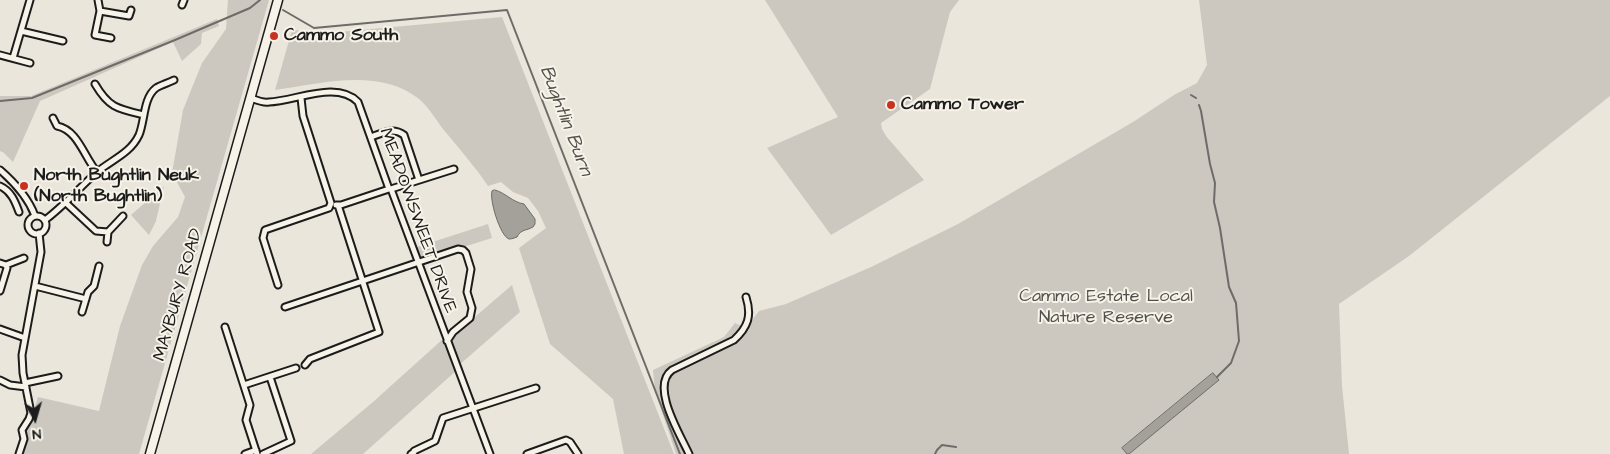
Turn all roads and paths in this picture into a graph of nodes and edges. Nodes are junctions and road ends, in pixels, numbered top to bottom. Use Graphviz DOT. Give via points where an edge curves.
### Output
graph roads {
  1 [pos="30,0"];
  2 [pos="98,0"];
  3 [pos="278,0"];
  4 [pos="131,10"];
  5 [pos="100,11"];
  6 [pos="21,30"];
  7 [pos="112,38"];
  8 [pos="62,41"];
  9 [pos="0,55"];
  10 [pos="12,58"];
  11 [pos="30,63"];
  12 [pos="174,80"];
  13 [pos="95,84"];
  14 [pos="251,98"];
  15 [pos="301,98"];
  16 [pos="144,116"];
  17 [pos="53,118"];
  18 [pos="370,137"];
  19 [pos="454,169"];
  20 [pos="0,170"];
  21 [pos="98,172"];
  22 [pos="419,180"];
  23 [pos="0,186"];
  24 [pos="17,186"];
  25 [pos="390,189"];
  26 [pos="10,193"];
  27 [pos="66,203"];
  28 [pos="331,203"];
  29 [pos="338,205"];
  30 [pos="19,212"];
  31 [pos="35,216"];
  32 [pos="124,216"];
  33 [pos="45,220"];
  34 [pos="108,232"];
  35 [pos="39,233"];
  36 [pos="107,242"];
  37 [pos="24,258"];
  38 [pos="0,263"];
  39 [pos="418,263"];
  40 [pos="6,265"];
  41 [pos="99,266"];
  42 [pos="362,281"];
  43 [pos="278,285"];
  44 [pos="35,286"];
  45 [pos="0,292"];
  46 [pos="746,297"];
  47 [pos="86,299"];
  48 [pos="286,307"];
  49 [pos="82,312"];
  50 [pos="225,327"];
  51 [pos="0,329"];
  52 [pos="25,338"];
  53 [pos="447,341"];
  54 [pos="305,364"];
  55 [pos="296,368"];
  56 [pos="58,376"];
  57 [pos="270,377"];
  58 [pos="0,380"];
  59 [pos="26,385"];
  60 [pos="244,385"];
  61 [pos="536,388"];
  62 [pos="472,408"];
  63 [pos="256,452"];
  64 [pos="19,454"];
  65 [pos="150,454"];
  66 [pos="245,454"];
  67 [pos="263,454"];
  68 [pos="413,454"];
  69 [pos="490,454"];
  70 [pos="527,454"];
  71 [pos="578,454"];
  72 [pos="689,454"];
  1 -- 6 [label="street"];
  2 -- 5 [label="street"];
  3 -- 14 [label="main road, MAYBURY ROAD"];
  4 -- 5 [label="street" via="129,16"];
  5 -- 7 [label="street" via="94,37"];
  6 -- 8 [label="street"];
  6 -- 10 [label="street"];
  9 -- 10 [label="street"];
  10 -- 11 [label="street"];
  12 -- 16 [label="street" via="150,95"];
  13 -- 16 [label="street" via="110,104"];
  14 -- 15 [label="street, MEADOWSWEET DRIVE" via="267,103"];
  14 -- 65 [label="main road, MAYBURY ROAD"];
  15 -- 18 [label="street, MEADOWSWEET DRIVE" via="311,94 349,94 358,102"];
  15 -- 28 [label="street" via="303,116"];
  16 -- 21 [label="street" via="131,147"];
  17 -- 21 [label="street" via="57,126 73,134"];
  18 -- 22 [label="street" via="390,131 404,135"];
  18 -- 25 [label="street, MEADOWSWEET DRIVE"];
  19 -- 22 [label="street"];
  20 -- 24 [label="street"];
  21 -- 27 [label="street"];
  22 -- 25 [label="street"];
  23 -- 26 [label="street"];
  24 -- 26 [label="street"];
  24 -- 31 [label="street"];
  25 -- 29 [label="street"];
  25 -- 39 [label="street, MEADOWSWEET DRIVE"];
  26 -- 30 [label="street"];
  27 -- 33 [label="street"];
  27 -- 34 [label="street" via="96,231"];
  28 -- 29 [label="street"];
  28 -- 43 [label="street" via="329,208 265,230 264,238"];
  29 -- 42 [label="street"];
  31 -- 33 [label="street"];
  31 -- 35 [label="street" via="30,220 29,228"];
  32 -- 34 [label="street"];
  33 -- 35 [label="street" via="45,228"];
  34 -- 36 [label="street"];
  35 -- 44 [label="street" via="41,252"];
  37 -- 40 [label="street"];
  38 -- 40 [label="street"];
  39 -- 42 [label="street"];
  39 -- 53 [label="street, MEADOWSWEET DRIVE"];
  39 -- 53 [label="street" via="458,249 466,253 471,269 467,288 472,308 470,318"];
  40 -- 45 [label="street"];
  41 -- 47 [label="street" via="94,286"];
  42 -- 48 [label="street"];
  42 -- 54 [label="street" via="379,332 310,359"];
  44 -- 47 [label="street"];
  44 -- 52 [label="street"];
  46 -- 72 [label="street" via="749,313 745,327 734,340 666,375 665,397"];
  47 -- 49 [label="street"];
  50 -- 60 [label="street"];
  51 -- 52 [label="street"];
  52 -- 59 [label="street" via="22,355"];
  53 -- 62 [label="street, MEADOWSWEET DRIVE"];
  55 -- 57 [label="street"];
  56 -- 59 [label="street"];
  57 -- 60 [label="street"];
  57 -- 67 [label="street" via="291,441"];
  58 -- 59 [label="street" via="10,386"];
  59 -- 64 [label="street" via="31,413 22,430 24,440"];
  60 -- 63 [label="street" via="250,405 246,420"];
  61 -- 62 [label="street"];
  62 -- 68 [label="street" via="443,418 435,441"];
  62 -- 69 [label="street, MEADOWSWEET DRIVE"];
  63 -- 66 [label="street"];
  70 -- 71 [label="street" via="566,440"];
}
